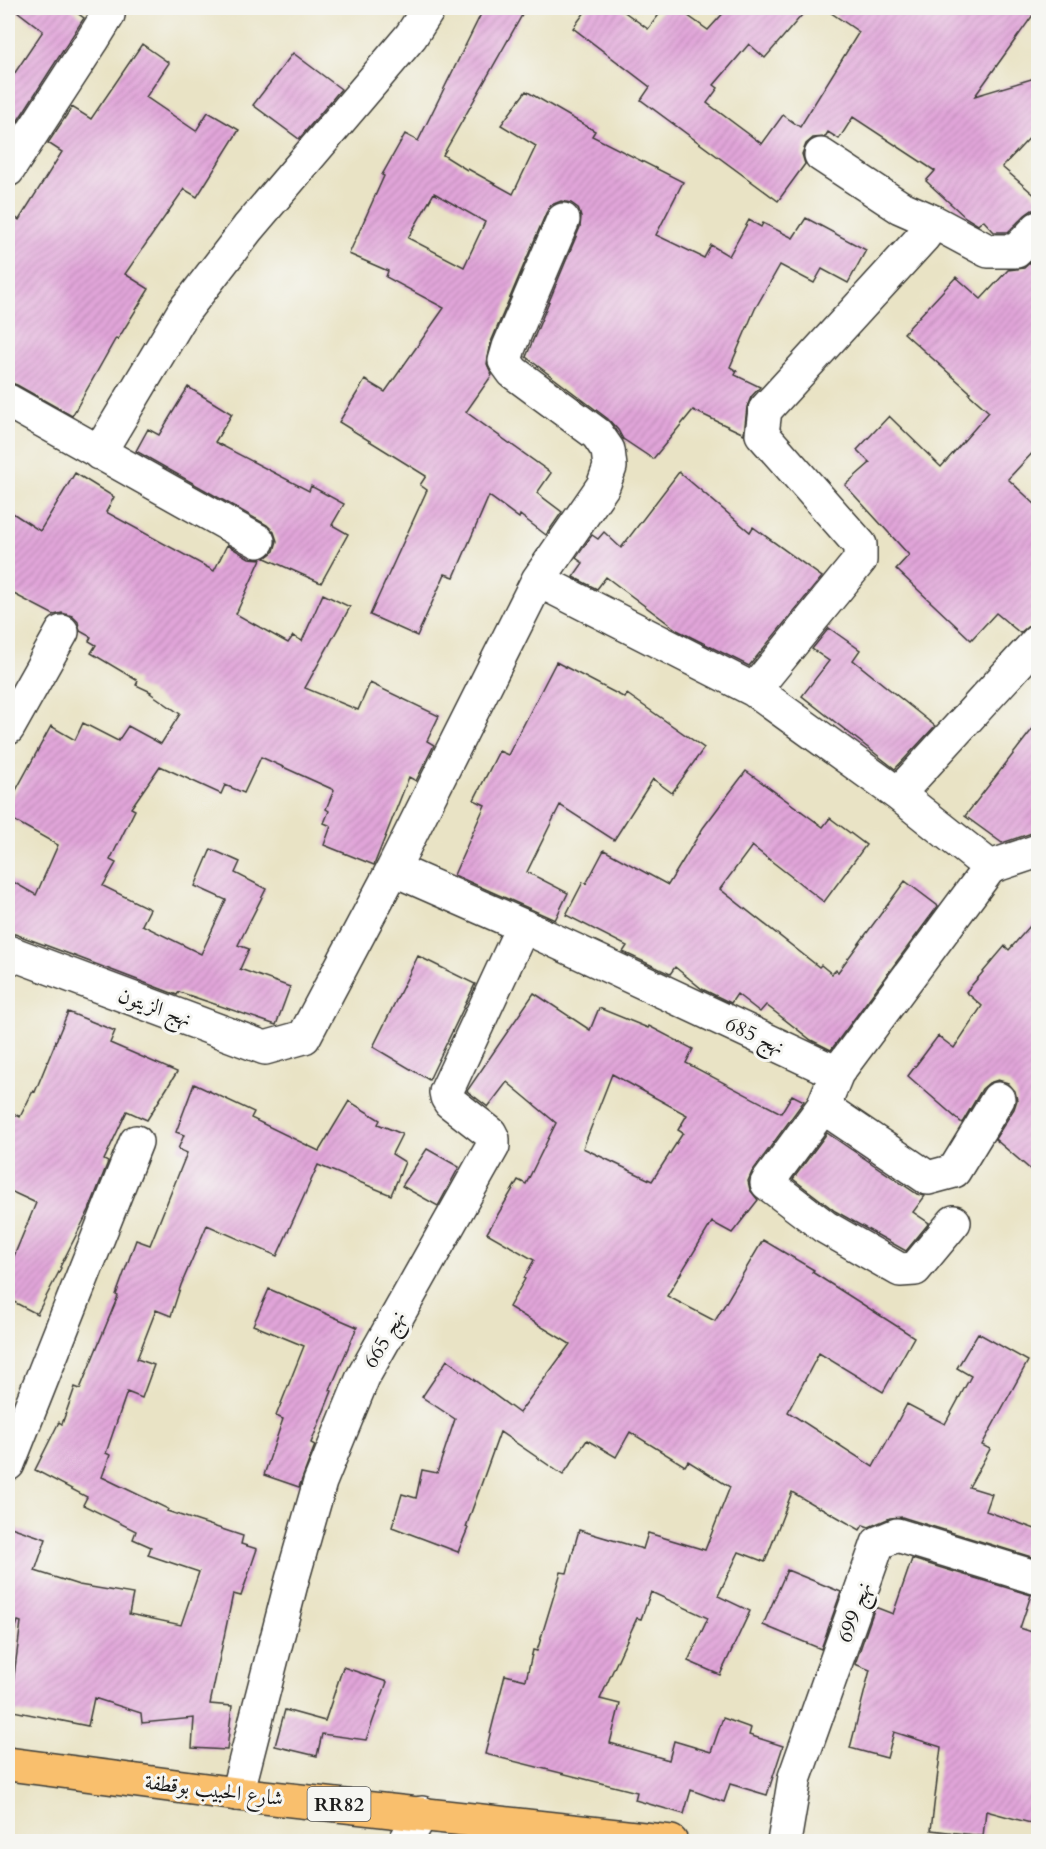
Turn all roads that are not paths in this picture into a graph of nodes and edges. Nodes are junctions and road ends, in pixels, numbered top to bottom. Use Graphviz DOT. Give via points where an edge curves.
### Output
graph roads {
  1 [pos="109,8"];
  2 [pos="429,8"];
  3 [pos="821,155"];
  4 [pos="8,170"];
  5 [pos="563,220"];
  6 [pos="934,222"];
  7 [pos="1038,228"];
  8 [pos="8,401"];
  9 [pos="99,453"];
  10 [pos="258,541"];
  11 [pos="538,580"];
  12 [pos="62,632"];
  13 [pos="1038,641"];
  14 [pos="754,690"];
  15 [pos="8,728"];
  16 [pos="898,794"];
  17 [pos="1038,851"];
  18 [pos="990,867"];
  19 [pos="393,869"];
  20 [pos="523,926"];
  21 [pos="8,952"];
  22 [pos="837,1073"];
  23 [pos="998,1100"];
  24 [pos="823,1107"];
  25 [pos="136,1142"];
  26 [pos="954,1222"];
  27 [pos="8,1464"];
  28 [pos="1038,1578"];
  29 [pos="8,1764"];
  30 [pos="237,1794"];
  31 [pos="422,1813"];
  32 [pos="405,1842"];
  33 [pos="671,1842"];
  34 [pos="784,1842"];
  1 -- 4 [label="street" via="92,41"];
  2 -- 9 [label="street" via="411,36 248,228 184,311"];
  3 -- 6 [label="street" via="900,207"];
  5 -- 11 [label="street" via="505,361 513,372 597,434 608,450 610,467 603,486"];
  6 -- 7 [label="street" via="988,251 1016,251"];
  6 -- 14 [label="street" via="765,410 762,434 860,545 860,560"];
  8 -- 9 [label="street"];
  9 -- 10 [label="street"];
  11 -- 14 [label="street"];
  11 -- 19 [label="street"];
  12 -- 15 [label="street"];
  13 -- 16 [label="street"];
  14 -- 16 [label="street"];
  16 -- 18 [label="street"];
  17 -- 18 [label="street"];
  18 -- 22 [label="street"];
  19 -- 20 [label="street, نهج 685"];
  19 -- 21 [label="street, نهج الزيتون" via="304,1037 266,1048"];
  20 -- 22 [label="street, نهج 685"];
  20 -- 30 [label="street, نهج 665" via="446,1092 450,1102 490,1133 493,1146 363,1377 320,1482"];
  22 -- 24 [label="street"];
  23 -- 24 [label="street" via="954,1171 928,1178"];
  24 -- 26 [label="street" via="767,1183 825,1227 900,1270 915,1269"];
  25 -- 27 [label="street"];
  28 -- 34 [label="street, نهج 699" via="897,1535 878,1543 795,1777"];
  29 -- 30 [label="main road, شارع الحبيب بوقطفة / RR82"];
  30 -- 31 [label="main road, شارع الحبيب بوقطفة / RR82"];
  31 -- 32 [label="street"];
  31 -- 33 [label="main road, شارع الحبيب بوقطفة / RR82"];
}
